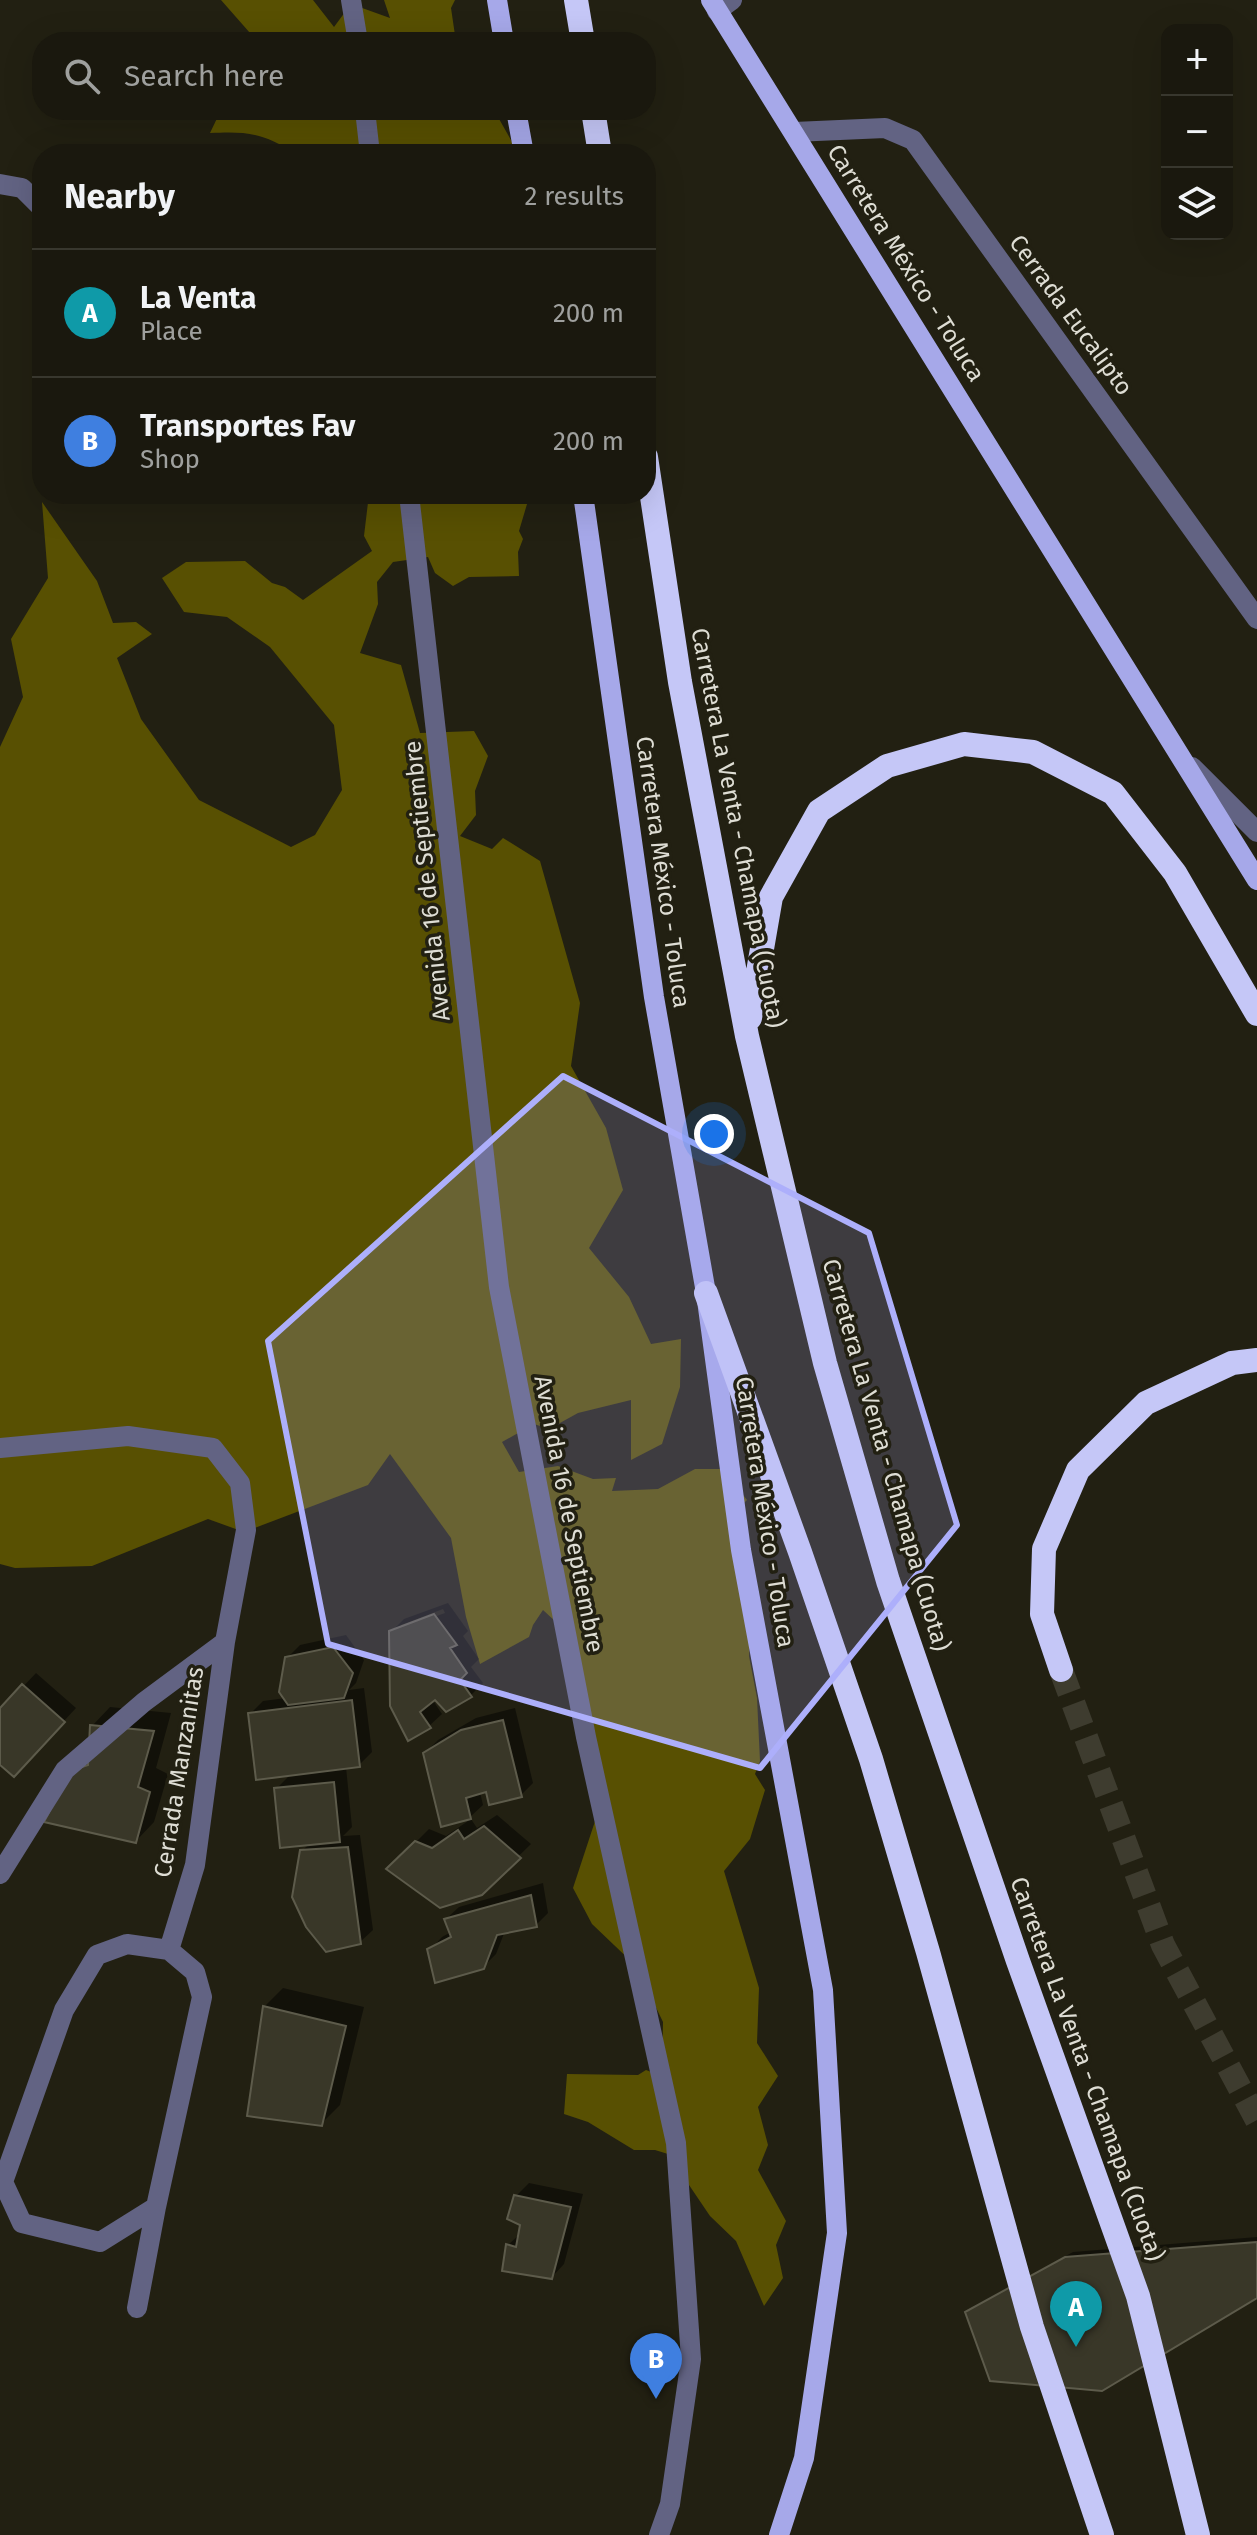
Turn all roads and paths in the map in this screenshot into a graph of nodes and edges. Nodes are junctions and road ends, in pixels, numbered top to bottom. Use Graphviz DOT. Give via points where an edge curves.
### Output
graph roads {
  1 [pos="351,0"];
  2 [pos="497,0"];
  3 [pos="576,0"];
  4 [pos="720,4"];
  5 [pos="356,32"];
  6 [pos="502,32"];
  7 [pos="581,32"];
  8 [pos="366,120"];
  9 [pos="518,120"];
  10 [pos="595,120"];
  11 [pos="794,132"];
  12 [pos="369,144"];
  13 [pos="522,144"];
  14 [pos="598,144"];
  15 [pos="0,184"];
  16 [pos="32,198"];
  17 [pos="410,504"];
  18 [pos="584,504"];
  19 [pos="653,504"];
  20 [pos="1257,619"];
  21 [pos="1181,756"];
  22 [pos="1257,832"];
  23 [pos="1257,880"];
  24 [pos="1257,1014"];
  25 [pos="747,1036"];
  26 [pos="706,1293"];
  27 [pos="1257,1360"];
  28 [pos="0,1448"];
  29 [pos="225,1642"];
  30 [pos="1061,1670"];
  31 [pos="0,1874"];
  32 [pos="169,1950"];
  33 [pos="156,2207"];
  34 [pos="137,2308"];
  35 [pos="659,2535"];
  36 [pos="779,2535"];
  37 [pos="1102,2535"];
  38 [pos="1198,2535"];
  1 -- 5 [label="street"];
  2 -- 6 [label="main road"];
  3 -- 7 [label="highway"];
  4 -- 11 [label="main road, Carretera México - Toluca"];
  8 -- 12 [label="street"];
  9 -- 13 [label="main road"];
  10 -- 14 [label="highway"];
  11 -- 20 [label="street, Cerrada Eucalipto" via="885,128 913,140"];
  11 -- 21 [label="main road, Carretera México - Toluca"];
  15 -- 16 [label="street" via="22,188"];
  17 -- 35 [label="street, Avenida 16 de Septiembre" via="499,1287 586,1737 676,2143 691,2359 670,2504"];
  18 -- 26 [label="main road, Carretera México - Toluca" via="654,997"];
  19 -- 25 [label="highway, Carretera La Venta - Chamapa (Cuota)" via="680,682"];
  21 -- 22 [label="street"];
  21 -- 23 [label="main road, Carretera México - Toluca"];
  24 -- 25 [label="highway" via="1175,873 1113,793 1033,752 964,744 887,766 819,811 771,897"];
  25 -- 38 [label="highway, Carretera La Venta - Chamapa (Cuota)" via="825,1363 888,1581 1138,2296"];
  26 -- 36 [label="main road, Carretera México - Toluca" via="741,1550 823,1990 837,2233 804,2458"];
  26 -- 37 [label="highway" via="871,1759 1032,2327"];
  27 -- 30 [label="highway" via="1232,1363 1146,1403 1078,1470 1044,1549 1042,1614"];
  28 -- 29 [label="street, Cerrada Manzanitas" via="128,1436 213,1448 240,1483 246,1530"];
  29 -- 31 [label="street" via="65,1770"];
  29 -- 32 [label="street, Cerrada Manzanitas" via="195,1865"];
  32 -- 33 [label="street" via="195,1972 202,1997"];
  32 -- 33 [label="street" via="127,1944 97,1955 64,2010 3,2182 22,2223 100,2242"];
  33 -- 34 [label="street"];
}
